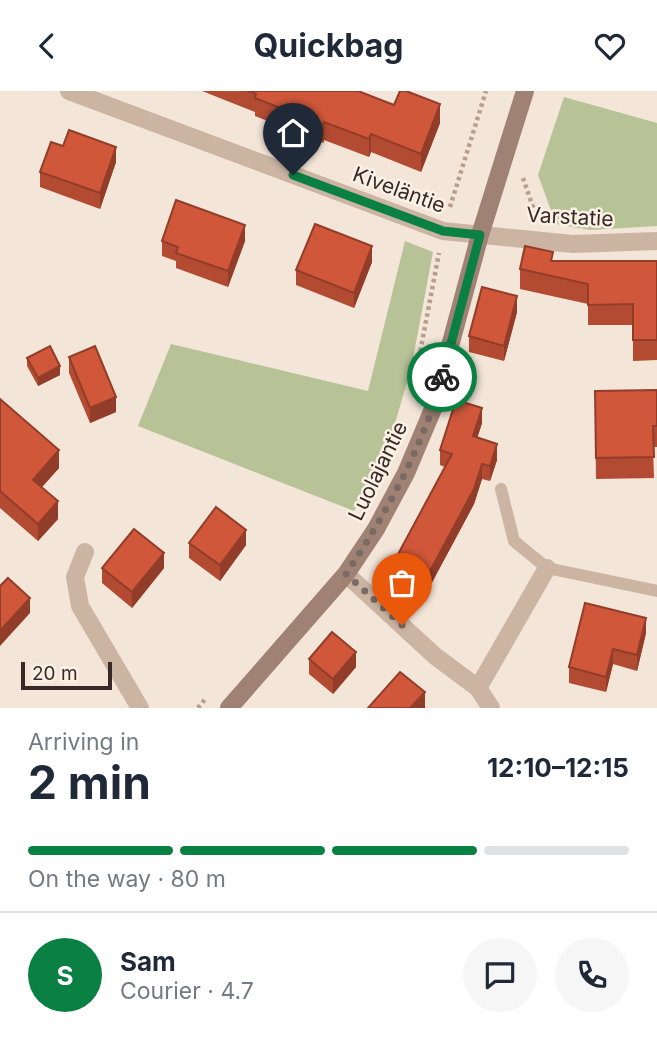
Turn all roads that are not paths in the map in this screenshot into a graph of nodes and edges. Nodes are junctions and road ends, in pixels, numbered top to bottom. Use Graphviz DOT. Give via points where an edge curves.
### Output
graph roads {
  1 [pos="69,91"];
  2 [pos="525,91"];
  3 [pos="480,235"];
  4 [pos="657,241"];
  5 [pos="501,489"];
  6 [pos="85,552"];
  7 [pos="547,568"];
  8 [pos="346,574"];
  9 [pos="657,591"];
  10 [pos="478,688"];
  11 [pos="140,708"];
  12 [pos="229,708"];
  13 [pos="491,708"];
  1 -- 3 [label="street, Kiveläntie" via="443,231"];
  2 -- 3 [label="main road, Luolajantie"];
  3 -- 4 [label="street, Varstatie" via="573,244"];
  3 -- 8 [label="main road, Luolajantie" via="433,409 406,473"];
  5 -- 7 [label="lane" via="514,541"];
  6 -- 11 [label="street" via="75,577 80,606"];
  7 -- 9 [label="lane"];
  7 -- 10 [label="street"];
  8 -- 10 [label="street" via="435,656"];
  8 -- 12 [label="main road, Luolajantie"];
  10 -- 13 [label="street"];
}
